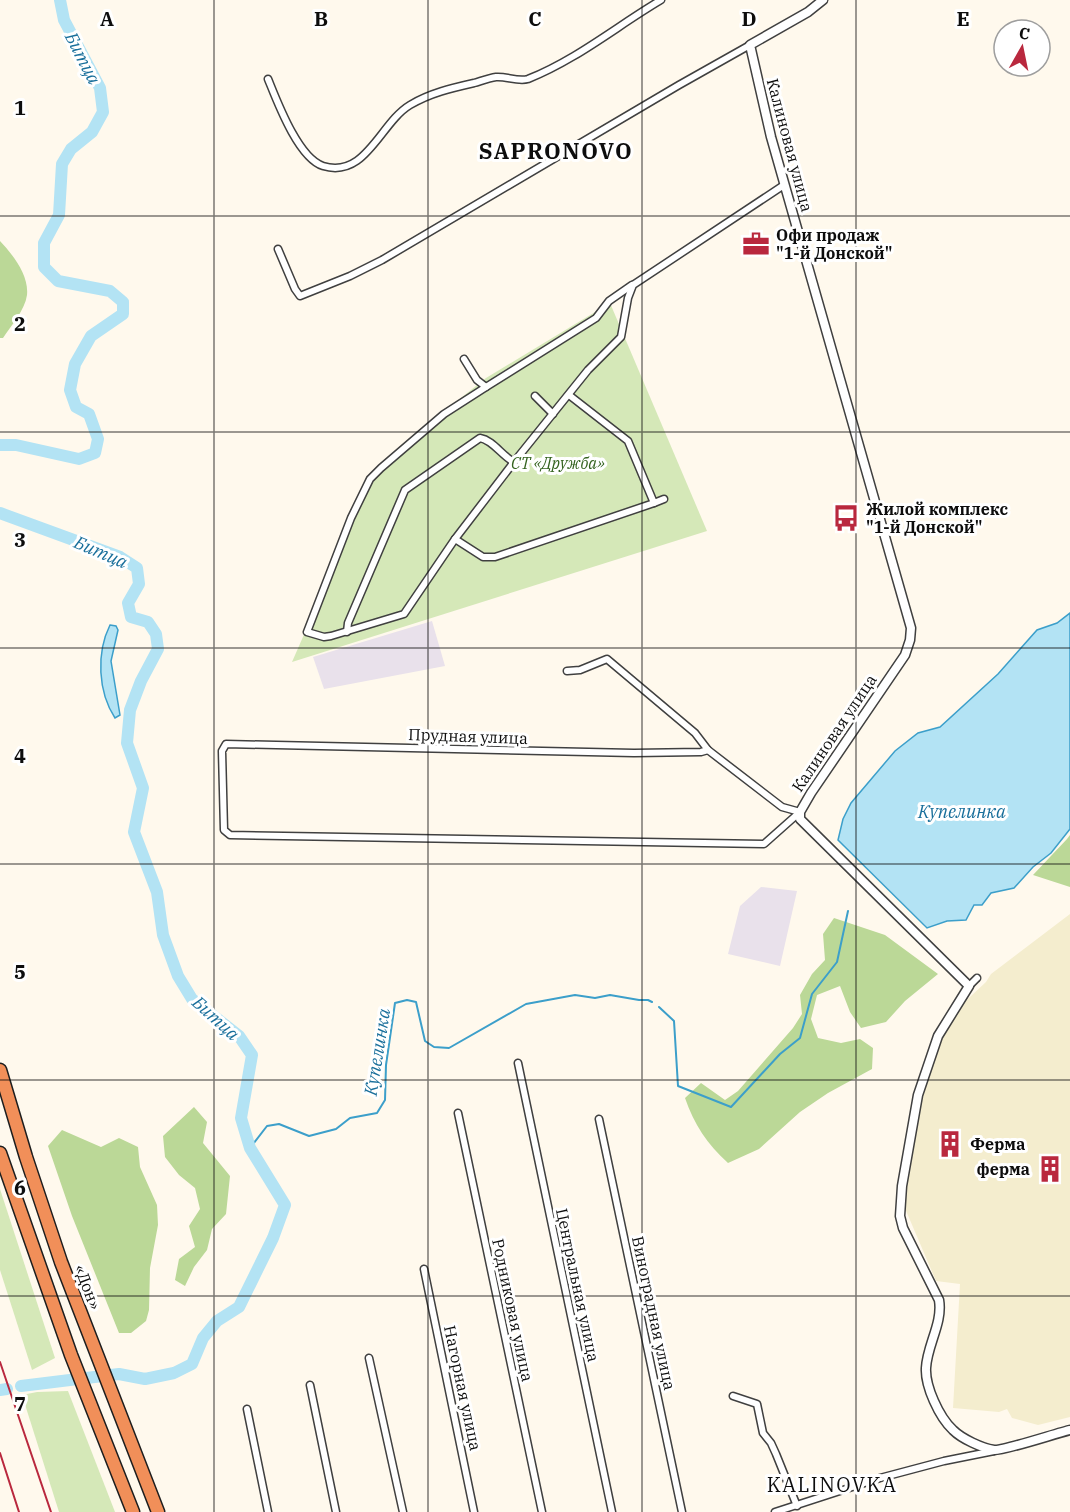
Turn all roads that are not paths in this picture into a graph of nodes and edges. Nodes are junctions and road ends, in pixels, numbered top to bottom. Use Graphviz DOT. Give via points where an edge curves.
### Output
graph roads {
  1 [pos="661,0"];
  2 [pos="823,0"];
  3 [pos="750,45"];
  4 [pos="268,79"];
  5 [pos="784,185"];
  6 [pos="278,249"];
  7 [pos="633,285"];
  8 [pos="464,359"];
  9 [pos="486,387"];
  10 [pos="568,395"];
  11 [pos="535,396"];
  12 [pos="553,414"];
  13 [pos="514,462"];
  14 [pos="664,500"];
  15 [pos="654,503"];
  16 [pos="455,539"];
  17 [pos="347,632"];
  18 [pos="567,671"];
  19 [pos="708,750"];
  20 [pos="800,812"];
  21 [pos="977,978"];
  22 [pos="969,986"];
  23 [pos="518,1063"];
  24 [pos="0,1070"];
  25 [pos="458,1113"];
  26 [pos="599,1119"];
  27 [pos="0,1153"];
  28 [pos="424,1269"];
  29 [pos="369,1358"];
  30 [pos="310,1385"];
  31 [pos="733,1396"];
  32 [pos="247,1409"];
  33 [pos="1070,1430"];
  34 [pos="996,1451"];
  35 [pos="796,1506"];
  36 [pos="133,1512"];
  37 [pos="158,1512"];
  38 [pos="268,1512"];
  39 [pos="336,1512"];
  40 [pos="403,1512"];
  41 [pos="474,1512"];
  42 [pos="542,1512"];
  43 [pos="612,1512"];
  44 [pos="682,1512"];
  45 [pos="775,1512"];
  1 -- 4 [label="street" via="574,56 525,80 498,77 423,98 398,114 360,160 348,166 321,166 307,154 285,123"];
  2 -- 3 [label="street"];
  3 -- 5 [label="street, Калиновая улица"];
  3 -- 6 [label="street" via="350,276 300,296"];
  5 -- 7 [label="street"];
  5 -- 20 [label="street, Калиновая улица" via="911,628 905,655"];
  7 -- 9 [label="street" via="609,301 596,318"];
  7 -- 10 [label="street" via="621,337"];
  8 -- 9 [label="street"];
  9 -- 17 [label="street" via="427,428 381,468 364,489 307,632 324,637"];
  10 -- 12 [label="street"];
  10 -- 15 [label="street" via="628,441"];
  11 -- 12 [label="street"];
  12 -- 13 [label="street"];
  13 -- 16 [label="street"];
  13 -- 17 [label="street" via="480,438 405,490"];
  14 -- 15 [label="street"];
  15 -- 16 [label="street" via="495,557 483,557"];
  16 -- 17 [label="street" via="405,614"];
  18 -- 19 [label="street" via="608,659 694,733"];
  19 -- 20 [label="street" via="782,807"];
  19 -- 20 [label="street, Прудная улица" via="634,753 226,744 222,751 224,830 230,835 764,843"];
  20 -- 22 [label="street, Калиновая улица" via="802,823"];
  21 -- 22 [label="street"];
  22 -- 34 [label="street" via="938,1036 918,1095 900,1216 939,1300 939,1317 927,1359 930,1395 953,1430"];
  23 -- 43 [label="street, Центральная улица"];
  24 -- 37 [label="highway, «Дон»" via="40,1199"];
  25 -- 42 [label="street, Родниковая улица"];
  26 -- 44 [label="street, Виноградная улица"];
  27 -- 36 [label="highway" via="71,1355"];
  28 -- 41 [label="street, Нагорная улица"];
  29 -- 40 [label="street"];
  30 -- 39 [label="street"];
  31 -- 35 [label="street" via="757,1404 763,1433 774,1449"];
  32 -- 38 [label="street"];
  33 -- 34 [label="street"];
  34 -- 35 [label="street" via="880,1478"];
  35 -- 45 [label="street"];
}
